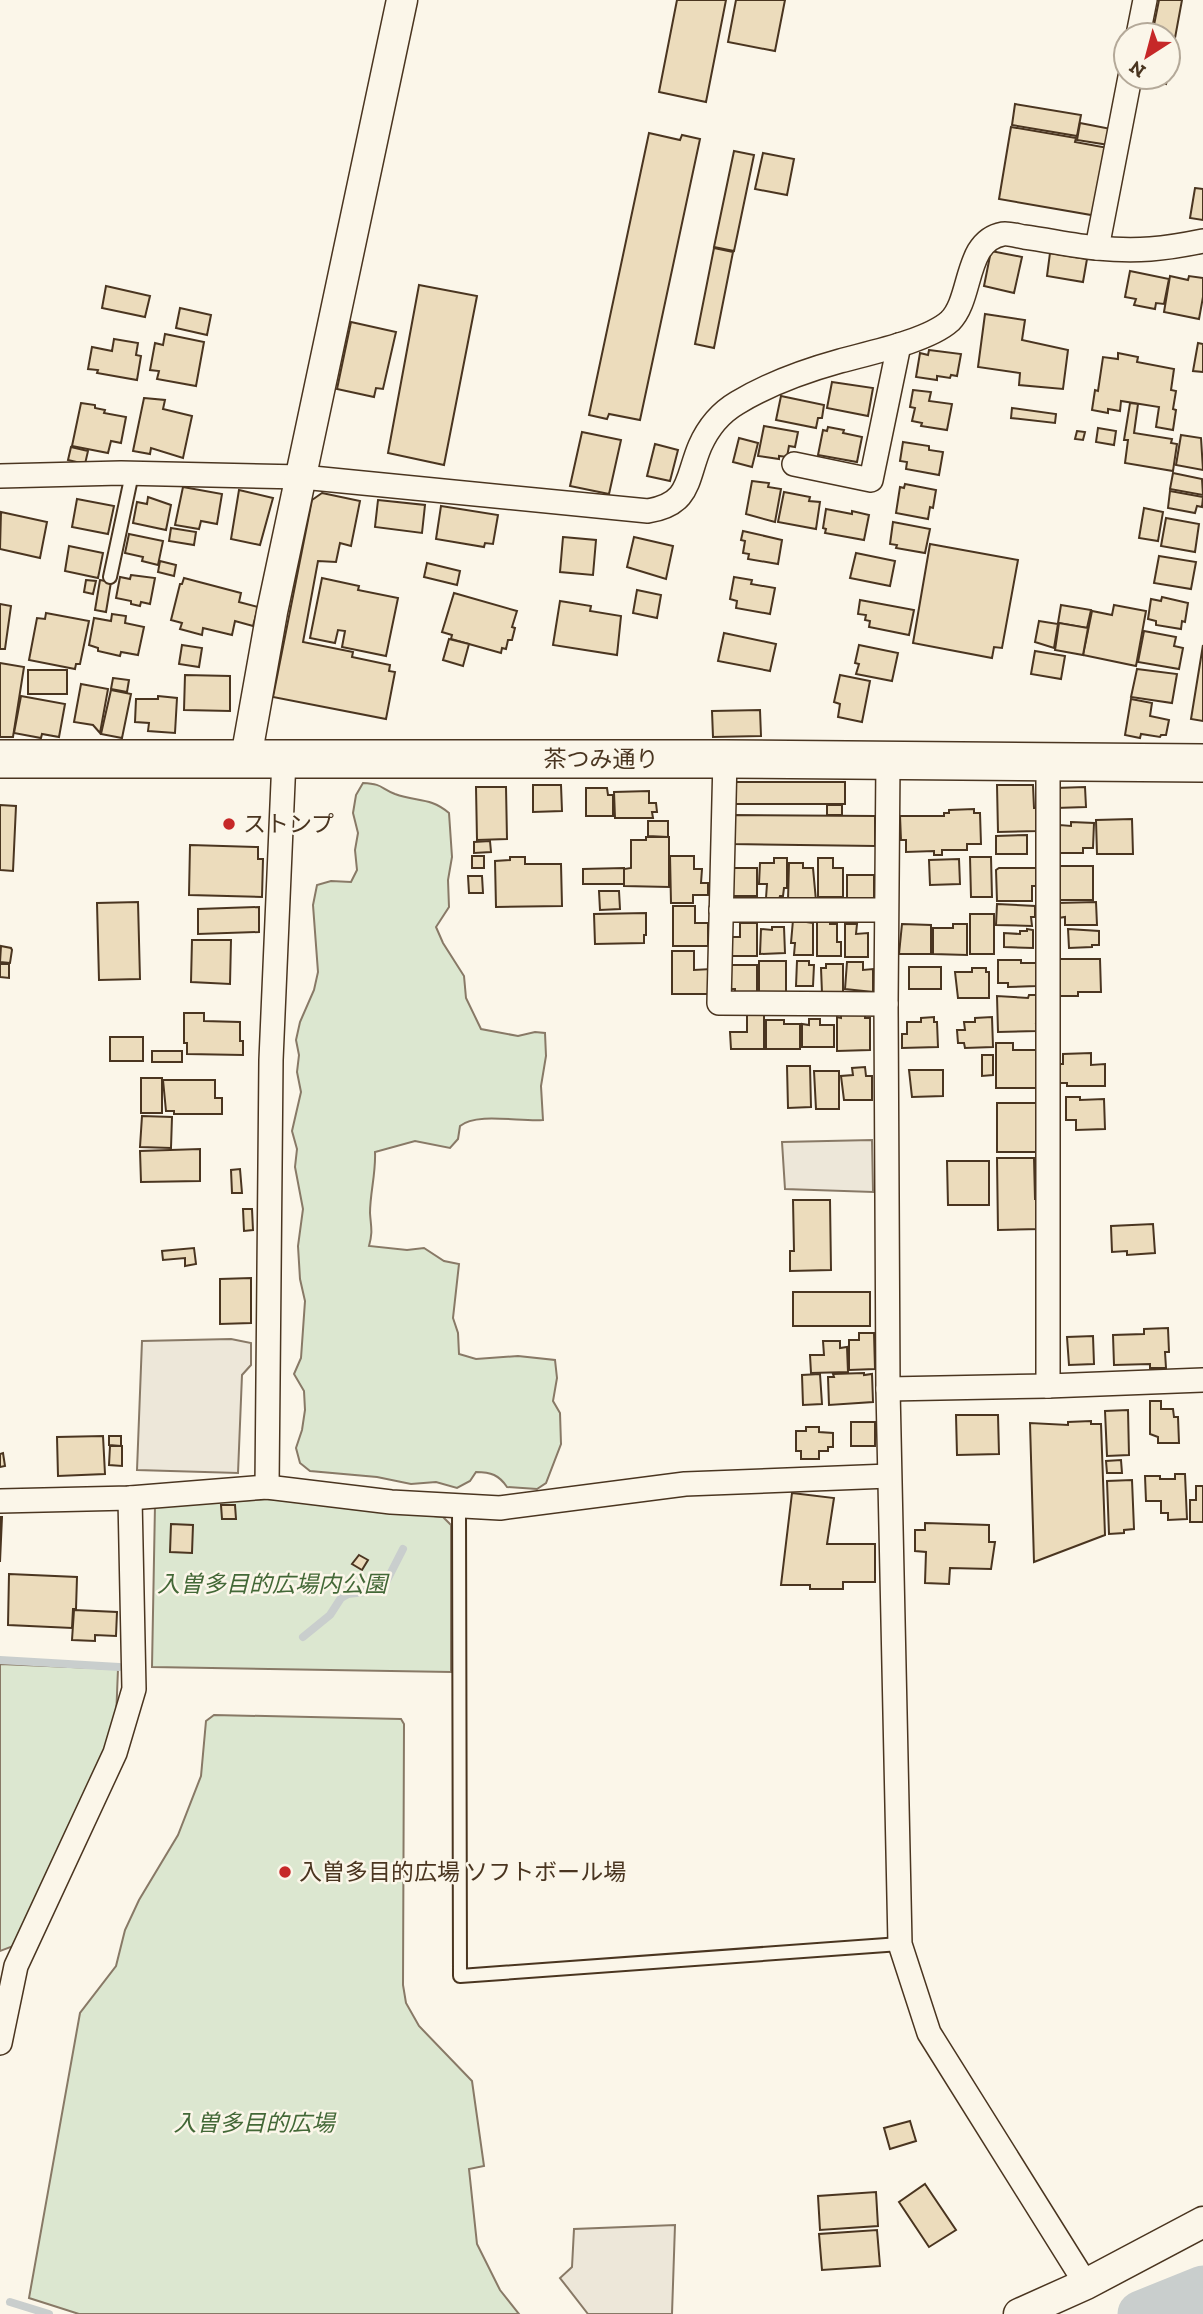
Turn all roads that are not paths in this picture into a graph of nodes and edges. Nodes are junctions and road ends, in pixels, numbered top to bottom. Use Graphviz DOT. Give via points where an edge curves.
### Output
graph roads {
  1 [pos="402,0"];
  2 [pos="1145,0"];
  3 [pos="1141,21"];
  4 [pos="1127,91"];
  5 [pos="1203,241"];
  6 [pos="1097,248"];
  7 [pos="899,345"];
  8 [pos="794,464"];
  9 [pos="132,474"];
  10 [pos="0,476"];
  11 [pos="302,477"];
  12 [pos="110,577"];
  13 [pos="246,758"];
  14 [pos="0,759"];
  15 [pos="284,759"];
  16 [pos="725,759"];
  17 [pos="888,761"];
  18 [pos="1048,762"];
  19 [pos="1203,762"];
  20 [pos="721,910"];
  21 [pos="886,910"];
  22 [pos="886,1004"];
  23 [pos="1203,1380"];
  24 [pos="1048,1387"];
  25 [pos="888,1389"];
  26 [pos="889,1476"];
  27 [pos="267,1487"];
  28 [pos="130,1498"];
  29 [pos="0,1501"];
  30 [pos="459,1507"];
  31 [pos="900,1944"];
  32 [pos="8,1964"];
  33 [pos="0,2043"];
  34 [pos="1203,2222"];
  35 [pos="1086,2284"];
  36 [pos="1019,2314"];
  1 -- 11 [label="street"];
  2 -- 3 [label="street"];
  4 -- 6 [label="street"];
  5 -- 6 [label="street" via="1158,250"];
  6 -- 7 [label="street" via="1004,233 989,240 978,253 959,310 948,323"];
  7 -- 8 [label="street" via="871,480"];
  7 -- 11 [label="street" via="766,386 729,408 713,422 700,446 686,489 664,508"];
  9 -- 10 [label="street"];
  9 -- 11 [label="street"];
  9 -- 12 [label="lane"];
  11 -- 13 [label="street"];
  13 -- 14 [label="main road, 茶つみ通り"];
  13 -- 15 [label="main road, 茶つみ通り"];
  15 -- 16 [label="main road, 茶つみ通り"];
  15 -- 27 [label="street" via="271,1060"];
  16 -- 17 [label="main road, 茶つみ通り"];
  16 -- 20 [label="street"];
  17 -- 18 [label="main road, 茶つみ通り"];
  17 -- 21 [label="street"];
  18 -- 19 [label="main road, 茶つみ通り"];
  18 -- 24 [label="street"];
  20 -- 21 [label="street"];
  20 -- 22 [label="street" via="719,1003"];
  21 -- 22 [label="street"];
  22 -- 25 [label="street"];
  23 -- 24 [label="street"];
  24 -- 25 [label="street"];
  25 -- 26 [label="street"];
  26 -- 30 [label="street" via="685,1484 500,1508"];
  26 -- 31 [label="street"];
  27 -- 28 [label="street"];
  27 -- 30 [label="street"];
  28 -- 29 [label="street"];
  28 -- 32 [label="street" via="134,1689 115,1753"];
  30 -- 31 [label="lane" via="460,1976"];
  31 -- 35 [label="street" via="929,2033"];
  32 -- 33 [label="street"];
  34 -- 35 [label="street"];
  35 -- 36 [label="street"];
}
